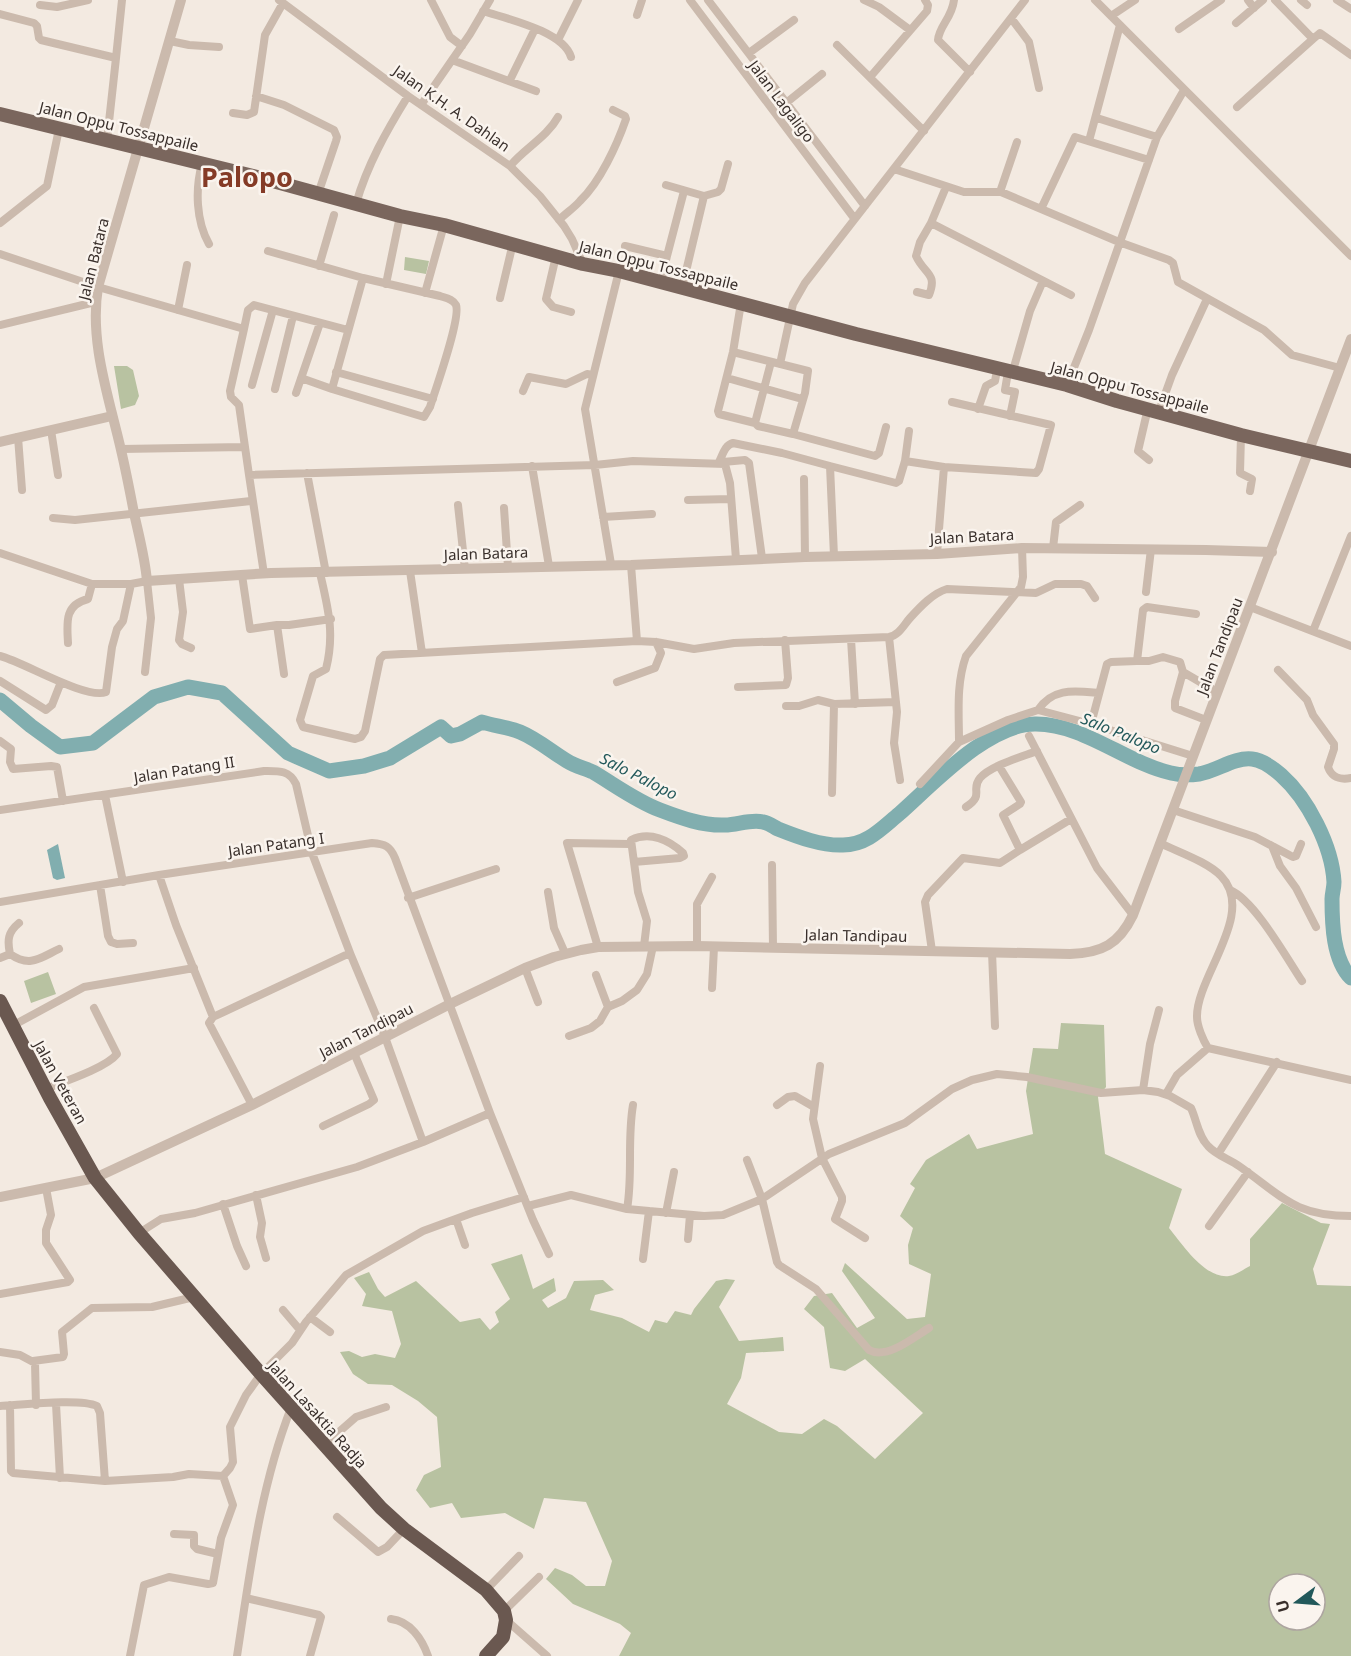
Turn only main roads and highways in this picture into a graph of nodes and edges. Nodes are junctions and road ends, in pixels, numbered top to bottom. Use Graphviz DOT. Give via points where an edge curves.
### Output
graph roads {
  1 [pos="0,114"];
  2 [pos="1351,461"];
  3 [pos="0,1001"];
  4 [pos="95,1178"];
  5 [pos="486,1656"];
  1 -- 2 [label="main road, Jalan Oppu Tossappaile"];
  3 -- 4 [label="highway, Jalan Veteran"];
  4 -- 5 [label="highway, Jalan Lasaktia Radja" via="194,1297 381,1508 486,1590 505,1615 503,1637"];
}
